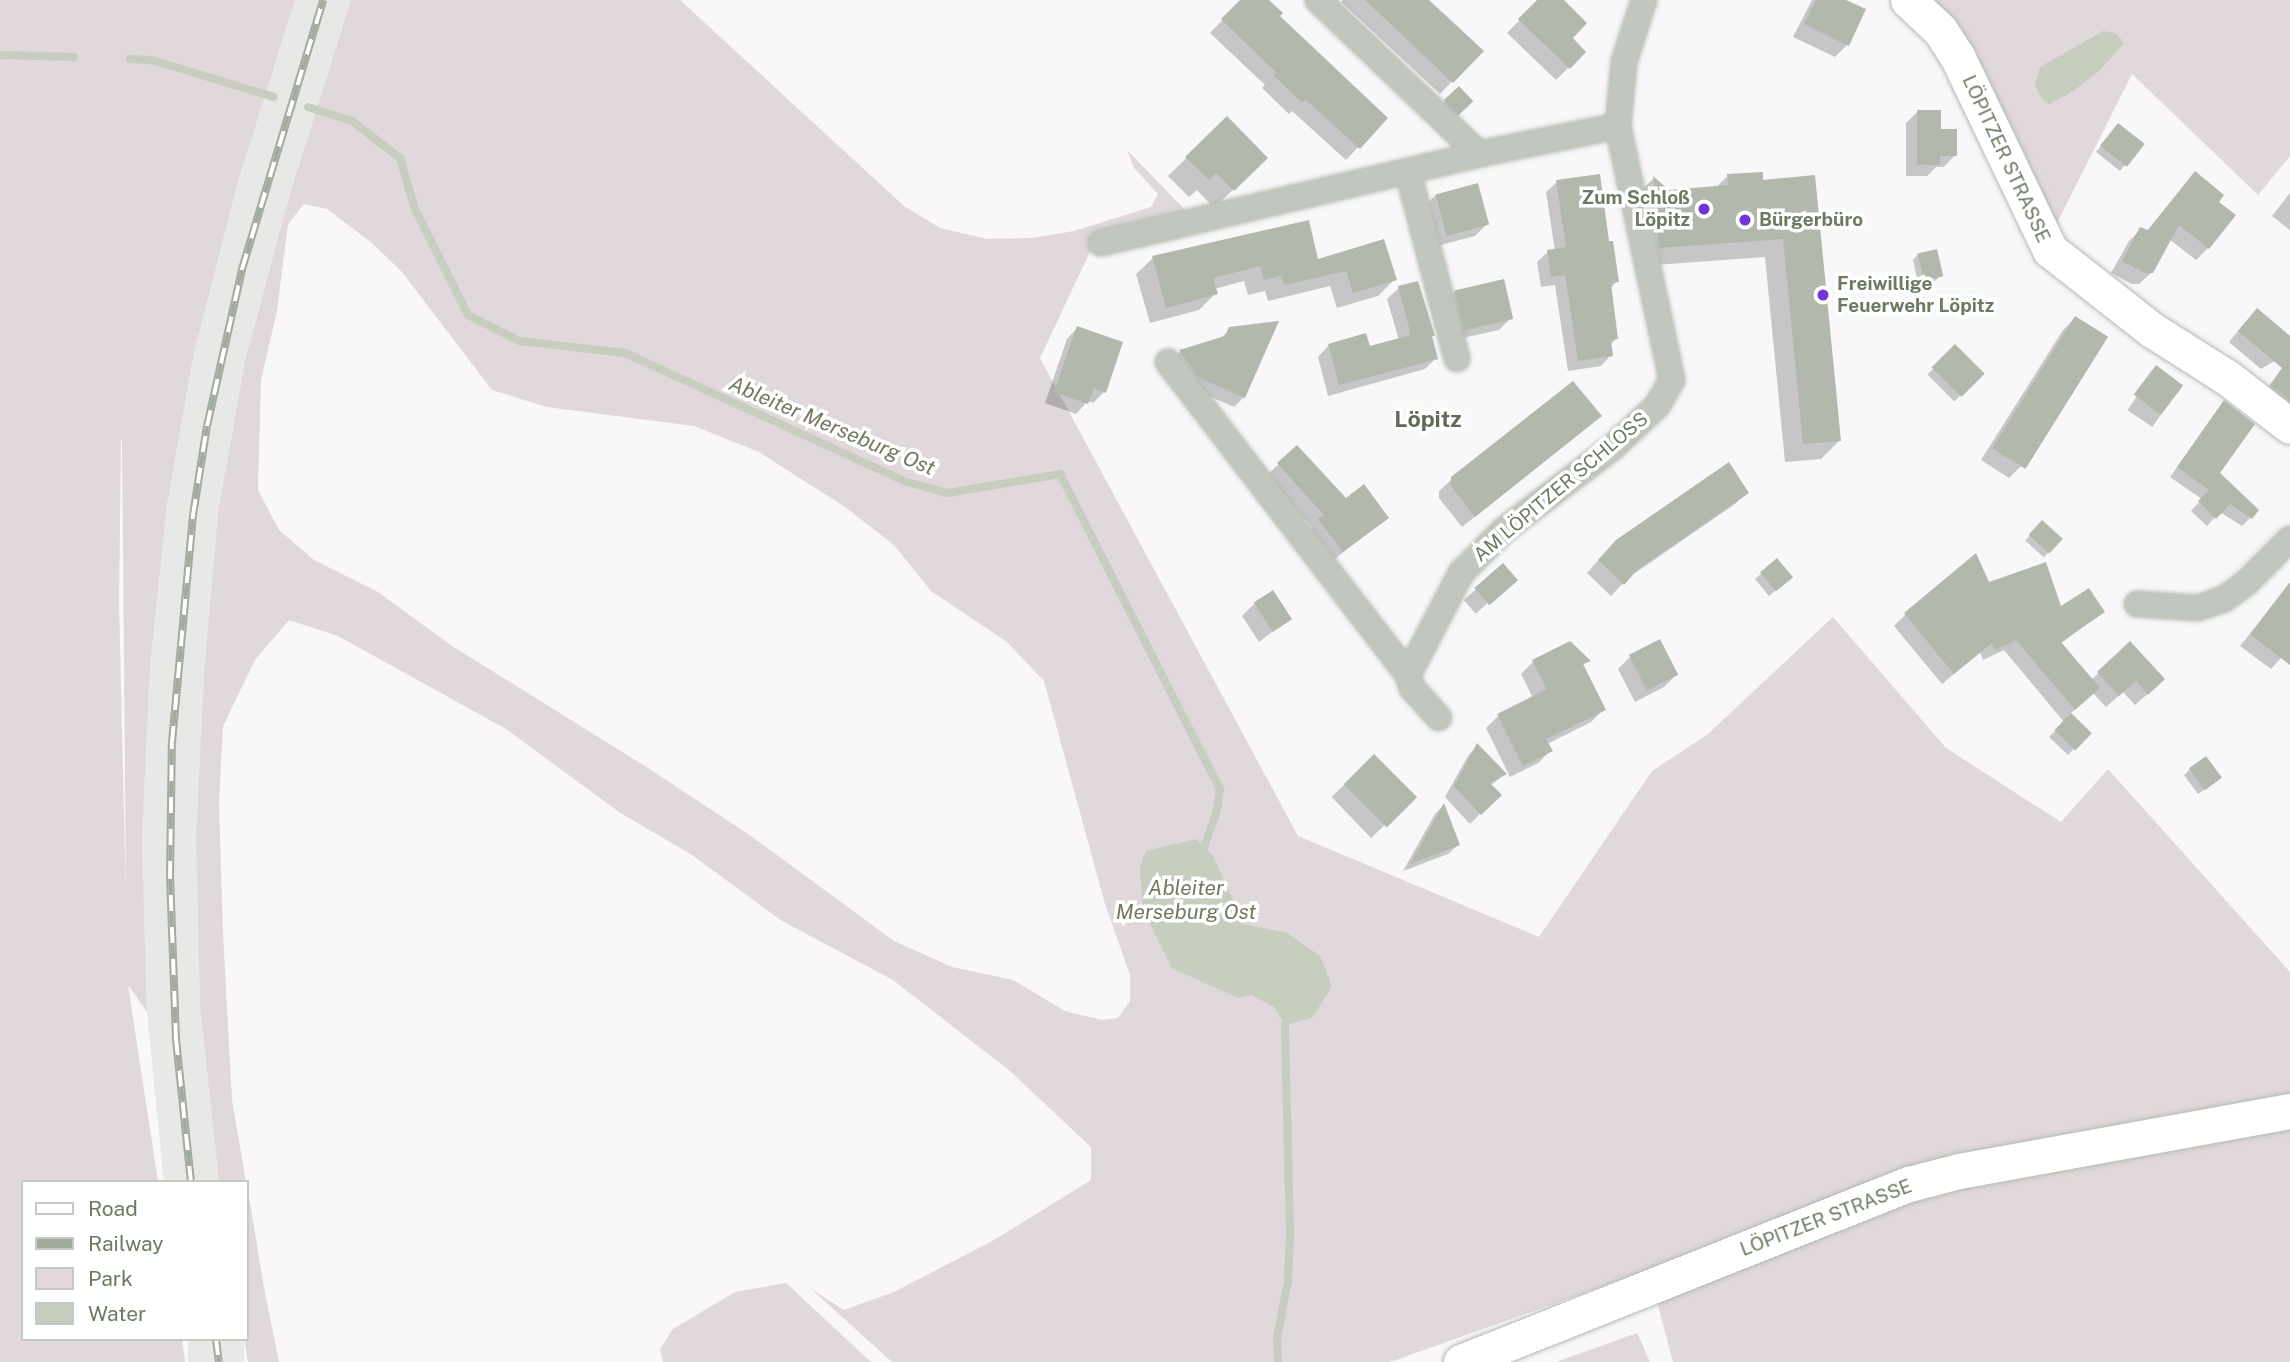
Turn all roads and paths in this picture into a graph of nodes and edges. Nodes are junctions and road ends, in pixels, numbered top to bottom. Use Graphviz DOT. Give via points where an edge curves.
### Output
graph roads {
  1 [pos="1318,0"];
  2 [pos="1908,0"];
  3 [pos="1641,2"];
  4 [pos="1618,126"];
  5 [pos="1479,154"];
  6 [pos="1408,172"];
  7 [pos="1101,243"];
  8 [pos="1457,359"];
  9 [pos="1168,362"];
  10 [pos="2290,426"];
  11 [pos="2290,539"];
  12 [pos="2137,604"];
  13 [pos="1408,675"];
  14 [pos="1439,718"];
  15 [pos="2290,1111"];
  16 [pos="1461,1362"];
  1 -- 5 [label="street"];
  2 -- 10 [label="street, LÖPITZER STRASSE" via="1940,30 1958,58 2050,250 2152,330 2228,378"];
  3 -- 4 [label="street, AM LÖPITZER SCHLOSS" via="1624,62"];
  4 -- 5 [label="street"];
  4 -- 13 [label="street, AM LÖPITZER SCHLOSS" via="1672,380 1657,406 1614,447 1504,530 1461,573"];
  5 -- 6 [label="street"];
  6 -- 7 [label="street"];
  6 -- 8 [label="street"];
  9 -- 13 [label="street"];
  11 -- 12 [label="street" via="2224,599 2198,608"];
  13 -- 14 [label="street" via="1412,688"];
  15 -- 16 [label="street, LÖPITZER STRASSE" via="1909,1184"];
}
